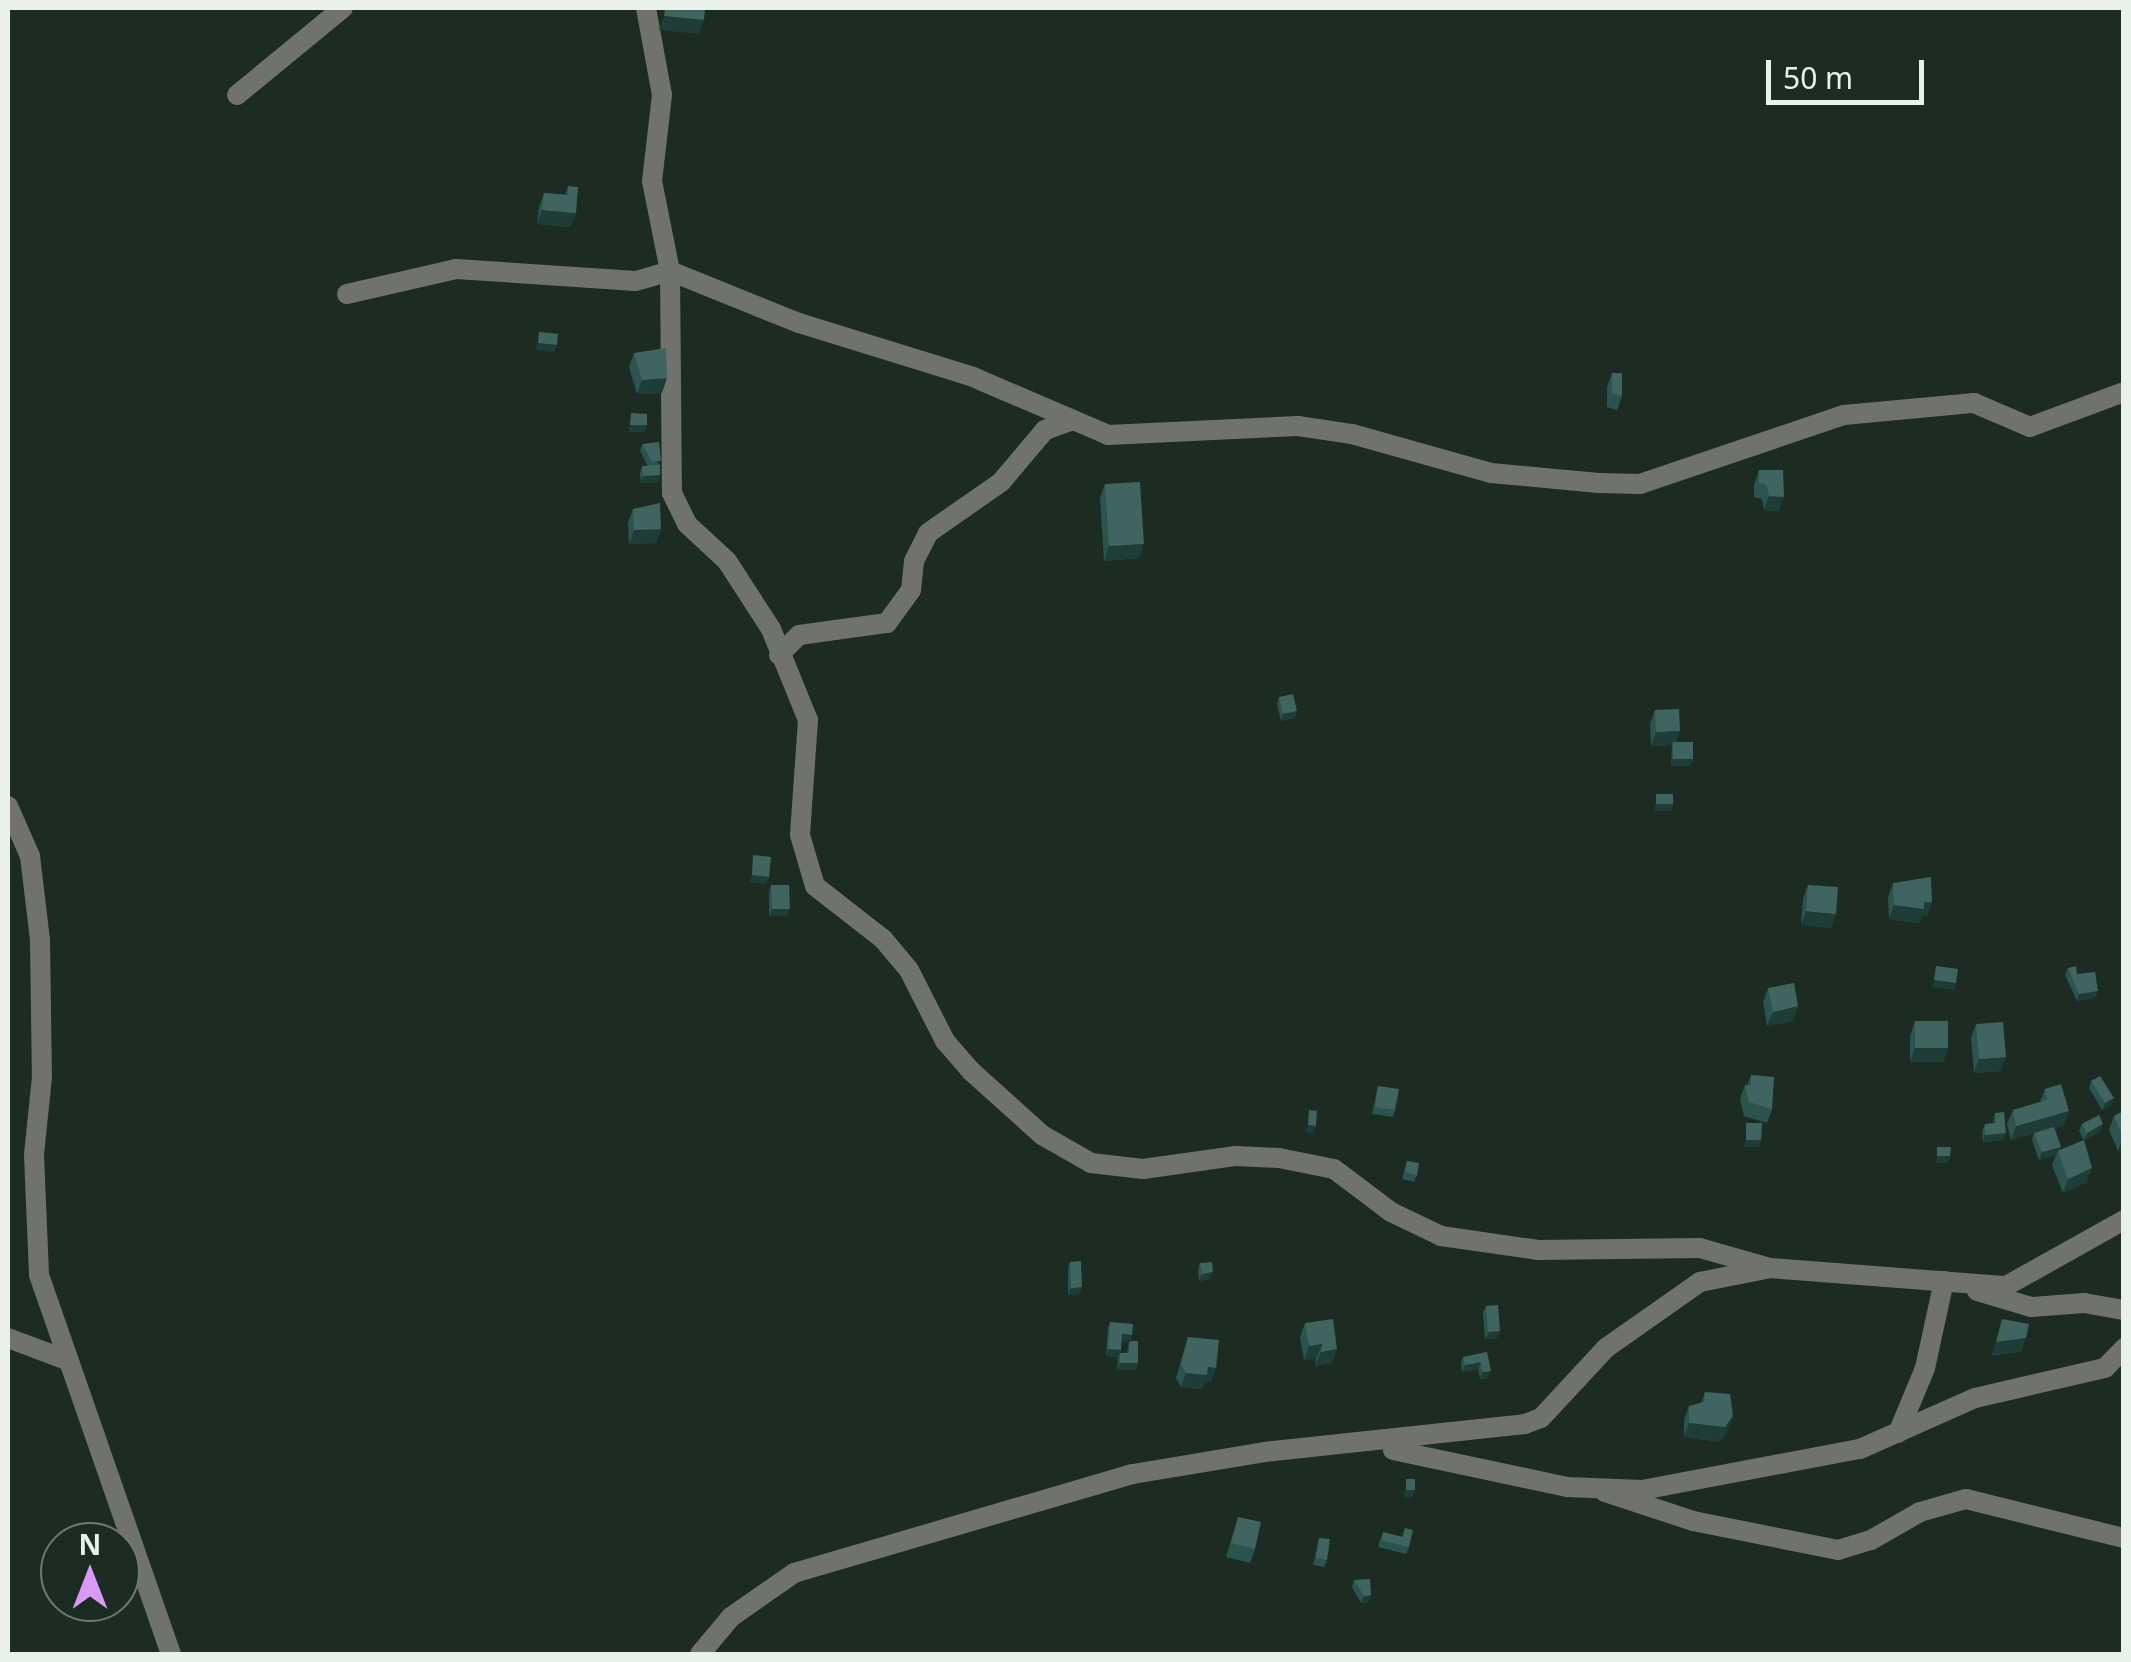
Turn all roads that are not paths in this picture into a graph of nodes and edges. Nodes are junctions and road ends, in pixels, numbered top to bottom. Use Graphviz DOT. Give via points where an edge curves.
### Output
graph roads {
  1 [pos="343,8"];
  2 [pos="646,8"];
  3 [pos="238,95"];
  4 [pos="670,271"];
  5 [pos="347,294"];
  6 [pos="2124,392"];
  7 [pos="1070,421"];
  8 [pos="779,654"];
  9 [pos="8,806"];
  10 [pos="2124,1220"];
  11 [pos="1770,1268"];
  12 [pos="1952,1283"];
  13 [pos="2124,1310"];
  14 [pos="8,1338"];
  15 [pos="2124,1348"];
  16 [pos="64,1359"];
  17 [pos="1898,1433"];
  18 [pos="1368,1444"];
  19 [pos="1602,1490"];
  20 [pos="2124,1538"];
  21 [pos="170,1654"];
  22 [pos="700,1654"];
  1 -- 3 [label="street"];
  2 -- 4 [label="street" via="662,95 652,181"];
  4 -- 5 [label="street" via="636,281 456,269"];
  4 -- 7 [label="street" via="799,323 972,377"];
  4 -- 8 [label="street" via="672,493 687,524 727,561 771,629"];
  6 -- 7 [label="street" via="2030,427 1974,403 1844,415 1640,484 1491,473 1352,434 1298,426 1108,436"];
  7 -- 8 [label="street" via="1045,430 1001,482 928,533 914,560 910,590 887,622 798,635"];
  8 -- 11 [label="street" via="808,720 800,835 815,886 883,939 909,970 945,1041 1042,1135 1090,1163 1126,1167 1236,1156 1334,1169 1391,1212 1441,1236 1494,1247 1700,1248"];
  9 -- 16 [label="street" via="30,856 40,930 38,1258"];
  10 -- 12 [label="street" via="2026,1280"];
  11 -- 12 [label="street"];
  11 -- 18 [label="street" via="1680,1292 1606,1348 1541,1418"];
  12 -- 13 [label="street" via="2031,1307 2084,1303"];
  12 -- 17 [label="street"];
  14 -- 16 [label="street"];
  15 -- 17 [label="street" via="2105,1368 1975,1398"];
  16 -- 21 [label="street" via="123,1507"];
  17 -- 19 [label="street" via="1828,1456 1642,1490"];
  18 -- 19 [label="street"];
  18 -- 22 [label="street" via="1264,1452 1133,1474 794,1573 730,1617"];
  19 -- 20 [label="street" via="1693,1521 1838,1550 1966,1499"];
}
